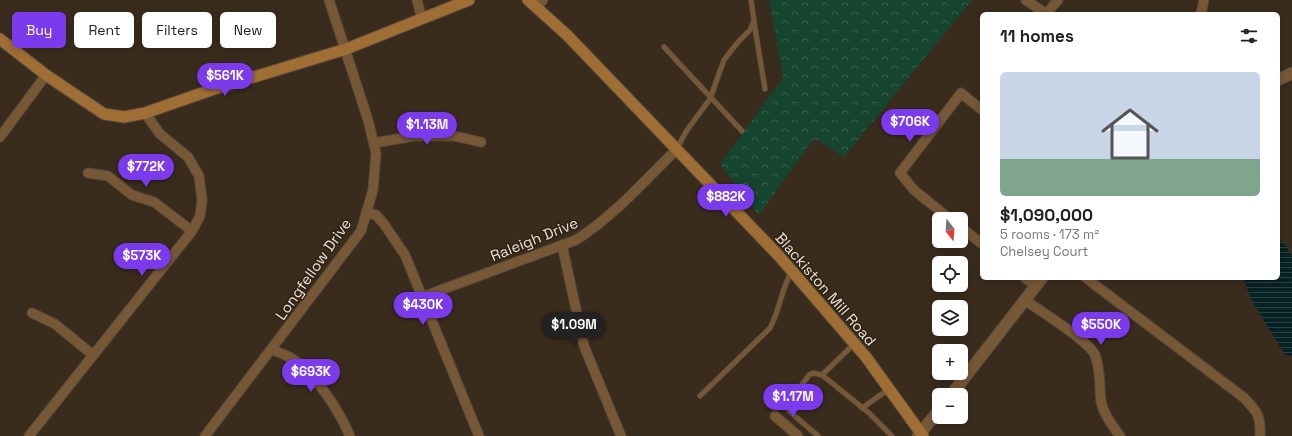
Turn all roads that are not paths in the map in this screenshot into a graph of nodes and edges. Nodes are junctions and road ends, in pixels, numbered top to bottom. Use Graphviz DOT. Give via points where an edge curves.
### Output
graph roads {
  1 [pos="329,0"];
  2 [pos="417,0"];
  3 [pos="469,0"];
  4 [pos="751,0"];
  5 [pos="1026,0"];
  6 [pos="1058,0"];
  7 [pos="1204,0"];
  8 [pos="536,2"];
  9 [pos="1043,12"];
  10 [pos="1048,12"];
  11 [pos="1201,12"];
  12 [pos="422,19"];
  13 [pos="754,21"];
  14 [pos="0,40"];
  15 [pos="664,47"];
  16 [pos="346,49"];
  17 [pos="1292,73"];
  18 [pos="46,76"];
  19 [pos="1280,79"];
  20 [pos="765,89"];
  21 [pos="710,98"];
  22 [pos="980,108"];
  23 [pos="145,113"];
  24 [pos="742,131"];
  25 [pos="0,137"];
  26 [pos="482,142"];
  27 [pos="374,144"];
  28 [pos="676,150"];
  29 [pos="88,173"];
  30 [pos="366,212"];
  31 [pos="941,212"];
  32 [pos="192,232"];
  33 [pos="968,233"];
  34 [pos="980,242"];
  35 [pos="562,245"];
  36 [pos="792,271"];
  37 [pos="1089,280"];
  38 [pos="1039,282"];
  39 [pos="422,297"];
  40 [pos="1025,300"];
  41 [pos="32,313"];
  42 [pos="854,344"];
  43 [pos="272,350"];
  44 [pos="92,355"];
  45 [pos="822,375"];
  46 [pos="956,388"];
  47 [pos="889,389"];
  48 [pos="700,396"];
  49 [pos="862,408"];
  50 [pos="775,416"];
  51 [pos="932,419"];
  52 [pos="920,435"];
  53 [pos="29,436"];
  54 [pos="205,436"];
  55 [pos="350,436"];
  56 [pos="478,436"];
  57 [pos="621,436"];
  58 [pos="798,436"];
  59 [pos="818,436"];
  60 [pos="892,436"];
  61 [pos="1120,436"];
  62 [pos="1260,436"];
  1 -- 16 [label="street, Longfellow Drive"];
  2 -- 12 [label="street"];
  3 -- 12 [label="main road"];
  4 -- 13 [label="lane"];
  5 -- 9 [label="street"];
  6 -- 10 [label="street"];
  7 -- 11 [label="street"];
  8 -- 28 [label="main road, Blackiston Mill Road"];
  12 -- 16 [label="main road"];
  13 -- 20 [label="lane"];
  13 -- 21 [label="lane" via="750,30 724,60"];
  14 -- 18 [label="main road"];
  15 -- 21 [label="lane"];
  16 -- 23 [label="main road"];
  16 -- 27 [label="street, Longfellow Drive"];
  17 -- 19 [label="street"];
  18 -- 23 [label="main road" via="106,116 124,117"];
  18 -- 25 [label="street"];
  21 -- 24 [label="lane"];
  21 -- 28 [label="lane"];
  22 -- 31 [label="street" via="961,93 900,173 914,190"];
  23 -- 32 [label="street" via="160,134 188,157 199,176 202,200 200,216"];
  26 -- 27 [label="street" via="454,136 414,136"];
  27 -- 30 [label="street, Longfellow Drive" via="376,153 373,190"];
  28 -- 35 [label="street, Raleigh Drive" via="592,230"];
  28 -- 36 [label="main road, Blackiston Mill Road"];
  29 -- 32 [label="street" via="108,176 132,195 154,202"];
  30 -- 39 [label="street" via="376,215 406,255"];
  30 -- 43 [label="street, Longfellow Drive" via="361,231"];
  32 -- 44 [label="street"];
  33 -- 34 [label="street"];
  35 -- 39 [label="street, Raleigh Drive"];
  35 -- 57 [label="street" via="584,346"];
  36 -- 42 [label="main road, Blackiston Mill Road"];
  36 -- 48 [label="lane" via="770,328"];
  37 -- 62 [label="street" via="1243,397 1257,410 1261,422"];
  38 -- 40 [label="street"];
  39 -- 56 [label="street"];
  40 -- 46 [label="street"];
  40 -- 61 [label="street" via="1085,343 1094,354 1100,376 1101,402"];
  41 -- 44 [label="street" via="55,324"];
  42 -- 45 [label="lane"];
  42 -- 47 [label="main road, Blackiston Mill Road"];
  43 -- 54 [label="street, Longfellow Drive"];
  43 -- 55 [label="street" via="290,357 314,378 341,417"];
  44 -- 53 [label="street"];
  45 -- 49 [label="lane"];
  45 -- 59 [label="lane" via="809,375 787,405 789,411"];
  47 -- 49 [label="lane"];
  47 -- 52 [label="main road, Blackiston Mill Road"];
  49 -- 60 [label="lane"];
  50 -- 58 [label="street"];
  51 -- 52 [label="street"];
}
